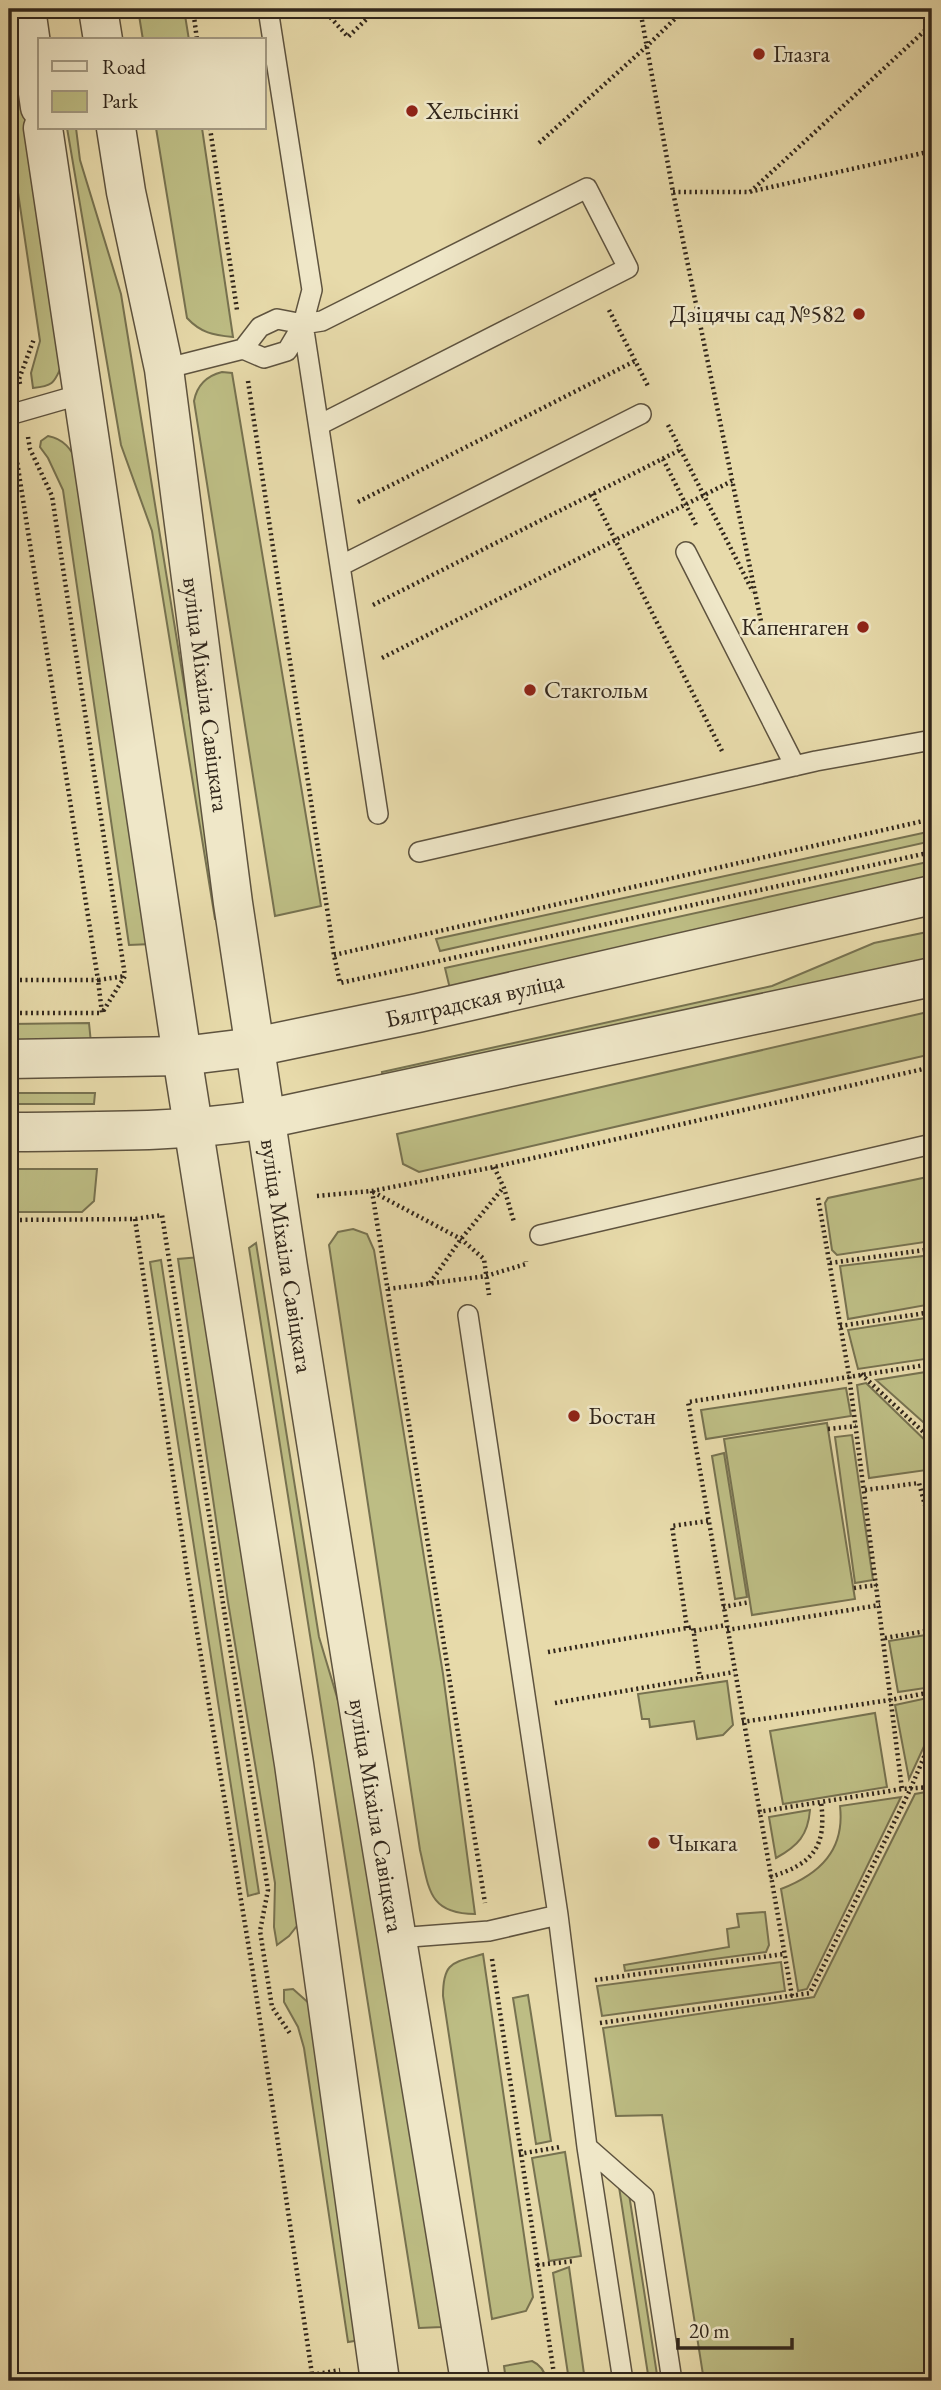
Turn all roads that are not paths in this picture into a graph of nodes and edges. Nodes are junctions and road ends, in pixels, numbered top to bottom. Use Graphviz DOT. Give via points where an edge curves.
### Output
graph roads {
  1 [pos="26,9"];
  2 [pos="98,9"];
  3 [pos="268,9"];
  4 [pos="103,38"];
  5 [pos="38,93"];
  6 [pos="43,130"];
  7 [pos="116,130"];
  8 [pos="303,324"];
  9 [pos="243,349"];
  10 [pos="164,369"];
  11 [pos="82,394"];
  12 [pos="14,413"];
  13 [pos="642,414"];
  14 [pos="319,425"];
  15 [pos="686,552"];
  16 [pos="340,566"];
  17 [pos="932,740"];
  18 [pos="795,766"];
  19 [pos="377,814"];
  20 [pos="419,852"];
  21 [pos="932,895"];
  22 [pos="932,977"];
  23 [pos="255,1046"];
  24 [pos="182,1056"];
  25 [pos="9,1059"];
  26 [pos="266,1119"];
  27 [pos="193,1128"];
  28 [pos="9,1132"];
  29 [pos="932,1144"];
  30 [pos="540,1235"];
  31 [pos="468,1315"];
  32 [pos="558,1914"];
  33 [pos="397,1938"];
  34 [pos="587,2147"];
  35 [pos="380,2381"];
  36 [pos="470,2381"];
  37 [pos="623,2381"];
  38 [pos="672,2381"];
  1 -- 5 [label="street"];
  2 -- 4 [label="street"];
  3 -- 8 [label="lane" via="312,290"];
  6 -- 11 [label="street"];
  7 -- 10 [label="street, вуліца Міхаіла Савіцкага"];
  8 -- 9 [label="lane" via="277,319 260,327"];
  8 -- 9 [label="lane" via="288,351 264,358"];
  8 -- 14 [label="lane"];
  8 -- 14 [label="lane" via="322,321 587,188 628,268"];
  9 -- 10 [label="lane"];
  10 -- 23 [label="street, вуліца Міхаіла Савіцкага"];
  11 -- 12 [label="lane"];
  11 -- 24 [label="street"];
  13 -- 16 [label="lane"];
  14 -- 16 [label="lane"];
  15 -- 18 [label="lane"];
  16 -- 19 [label="lane"];
  17 -- 18 [label="lane"];
  18 -- 20 [label="lane"];
  21 -- 23 [label="street, Бялградская вуліца"];
  22 -- 26 [label="street"];
  23 -- 24 [label="street, Бялградская вуліца"];
  23 -- 26 [label="street, вуліца Міхаіла Савіцкага"];
  24 -- 25 [label="street, Бялградская вуліца"];
  24 -- 27 [label="street"];
  26 -- 27 [label="street"];
  26 -- 33 [label="street, вуліца Міхаіла Савіцкага"];
  27 -- 28 [label="street"];
  27 -- 35 [label="street" via="294,1764"];
  29 -- 30 [label="lane"];
  31 -- 32 [label="lane"];
  32 -- 33 [label="lane" via="489,1931"];
  32 -- 34 [label="lane"];
  33 -- 36 [label="street, вуліца Міхаіла Савіцкага"];
  34 -- 37 [label="lane"];
  34 -- 38 [label="lane" via="644,2197"];
}
